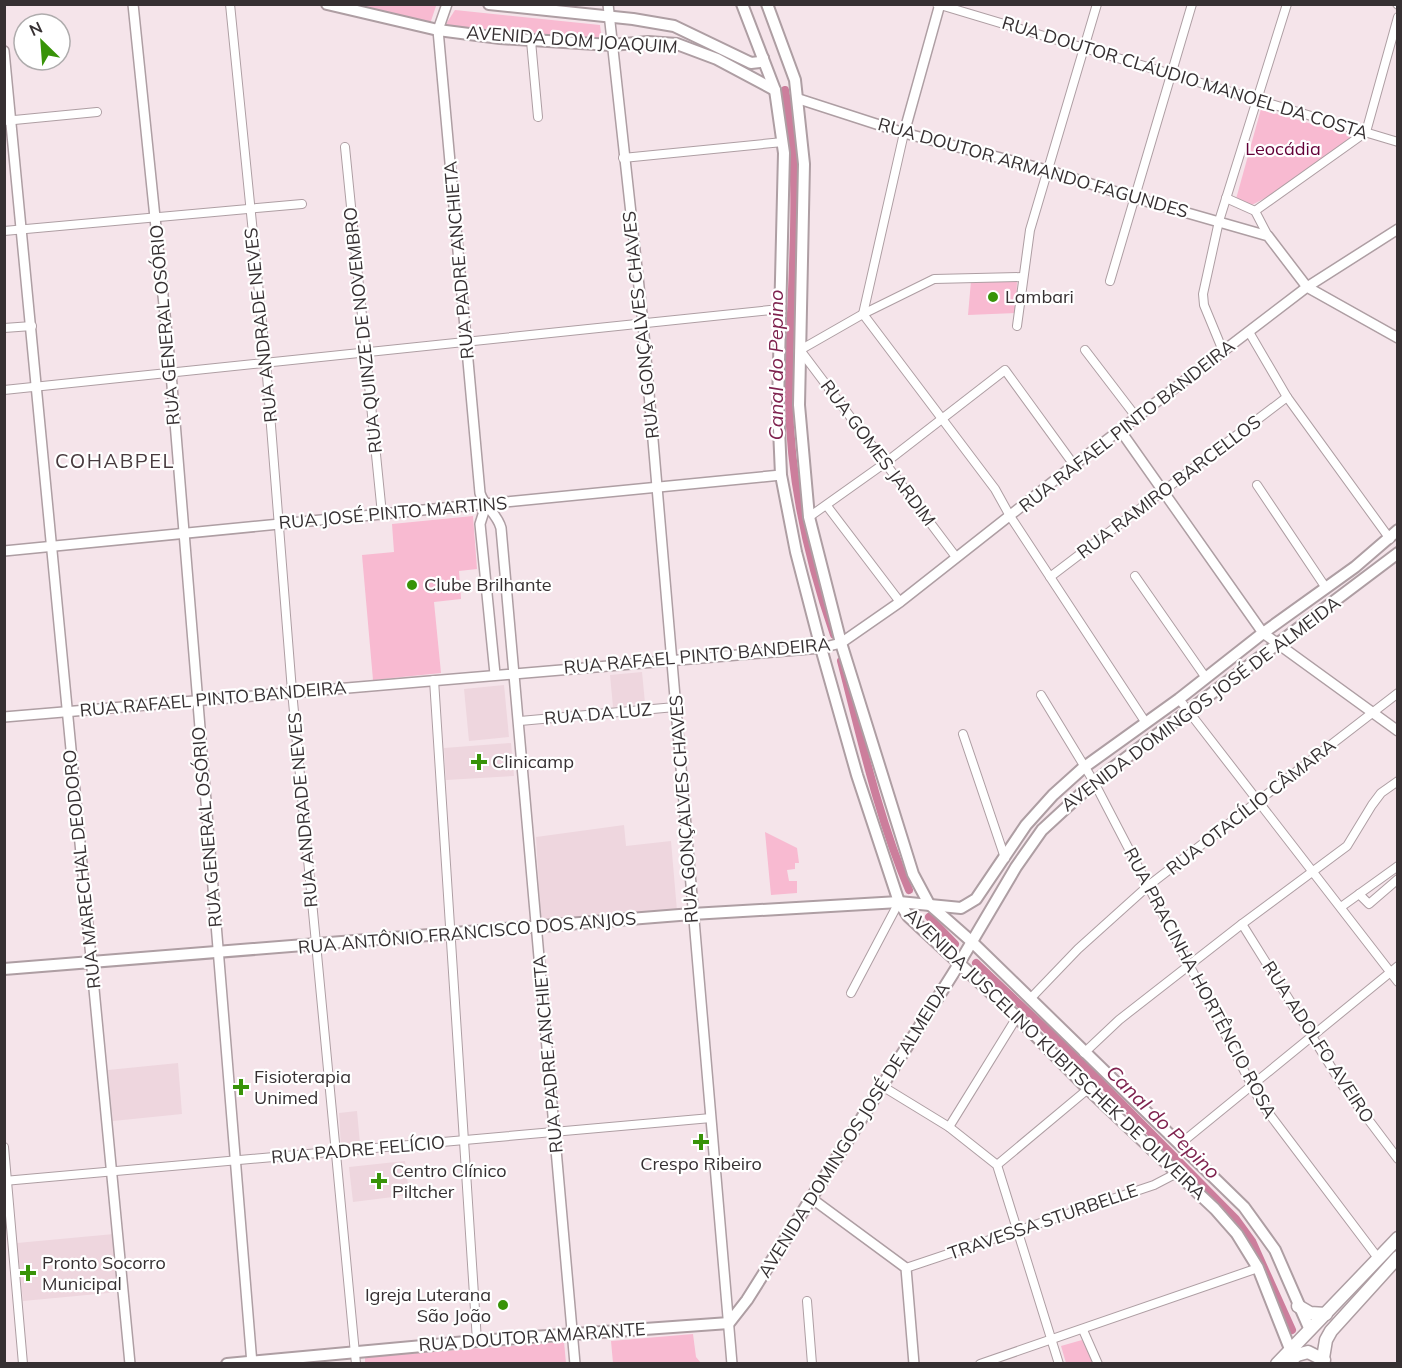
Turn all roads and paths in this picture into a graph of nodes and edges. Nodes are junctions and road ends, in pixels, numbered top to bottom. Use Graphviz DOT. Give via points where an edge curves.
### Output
graph roads {
  1 [pos="133,4"];
  2 [pos="230,4"];
  3 [pos="327,4"];
  4 [pos="447,4"];
  5 [pos="489,4"];
  6 [pos="608,4"];
  7 [pos="742,4"];
  8 [pos="767,4"];
  9 [pos="1097,4"];
  10 [pos="1192,4"];
  11 [pos="1287,4"];
  12 [pos="939,5"];
  13 [pos="609,16"];
  14 [pos="1398,17"];
  15 [pos="438,30"];
  16 [pos="531,41"];
  17 [pos="611,45"];
  18 [pos="1084,48"];
  19 [pos="4,51"];
  20 [pos="763,58"];
  21 [pos="1172,75"];
  22 [pos="775,90"];
  23 [pos="799,99"];
  24 [pos="1258,100"];
  25 [pos="97,112"];
  26 [pos="538,117"];
  27 [pos="8,120"];
  28 [pos="1366,132"];
  29 [pos="904,133"];
  30 [pos="783,142"];
  31 [pos="1398,142"];
  32 [pos="345,147"];
  33 [pos="623,158"];
  34 [pos="794,163"];
  35 [pos="1047,170"];
  36 [pos="1135,198"];
  37 [pos="1226,198"];
  38 [pos="302,204"];
  39 [pos="249,209"];
  40 [pos="1255,211"];
  41 [pos="155,217"];
  42 [pos="1219,221"];
  43 [pos="23,229"];
  44 [pos="1398,229"];
  45 [pos="4,231"];
  46 [pos="1268,236"];
  47 [pos="1022,277"];
  48 [pos="1110,281"];
  49 [pos="1308,287"];
  50 [pos="780,309"];
  51 [pos="863,314"];
  52 [pos="642,323"];
  53 [pos="32,326"];
  54 [pos="1017,326"];
  55 [pos="4,328"];
  56 [pos="1249,332"];
  57 [pos="1398,338"];
  58 [pos="466,342"];
  59 [pos="800,350"];
  60 [pos="1085,350"];
  61 [pos="1223,351"];
  62 [pos="366,352"];
  63 [pos="266,363"];
  64 [pos="171,373"];
  65 [pos="38,387"];
  66 [pos="4,390"];
  67 [pos="1287,398"];
  68 [pos="780,405"];
  69 [pos="797,406"];
  70 [pos="942,418"];
  71 [pos="1137,418"];
  72 [pos="1120,430"];
  73 [pos="885,463"];
  74 [pos="1074,465"];
  75 [pos="781,475"];
  76 [pos="1257,485"];
  77 [pos="657,487"];
  78 [pos="1163,493"];
  79 [pos="827,506"];
  80 [pos="490,508"];
  81 [pos="382,513"];
  82 [pos="1010,516"];
  83 [pos="809,517"];
  84 [pos="500,522"];
  85 [pos="279,524"];
  86 [pos="480,524"];
  87 [pos="184,533"];
  88 [pos="1394,535"];
  89 [pos="51,546"];
  90 [pos="4,550"];
  91 [pos="1398,553"];
  92 [pos="956,557"];
  93 [pos="1136,576"];
  94 [pos="1050,577"];
  95 [pos="1326,588"];
  96 [pos="900,602"];
  97 [pos="1263,633"];
  98 [pos="841,643"];
  99 [pos="1278,643"];
  100 [pos="821,648"];
  101 [pos="673,660"];
  102 [pos="514,673"];
  103 [pos="495,674"];
  104 [pos="1206,678"];
  105 [pos="434,680"];
  106 [pos="292,691"];
  107 [pos="1398,693"];
  108 [pos="1041,695"];
  109 [pos="1179,699"];
  110 [pos="196,700"];
  111 [pos="675,707"];
  112 [pos="66,711"];
  113 [pos="1190,711"];
  114 [pos="1372,713"];
  115 [pos="4,717"];
  116 [pos="520,721"];
  117 [pos="1146,723"];
  118 [pos="1398,731"];
  119 [pos="963,734"];
  120 [pos="1083,768"];
  121 [pos="1398,781"];
  122 [pos="1094,782"];
  123 [pos="1260,802"];
  124 [pos="1005,858"];
  125 [pos="1398,866"];
  126 [pos="1314,871"];
  127 [pos="1398,879"];
  128 [pos="1148,886"];
  129 [pos="1359,894"];
  130 [pos="899,902"];
  131 [pos="929,904"];
  132 [pos="1341,907"];
  133 [pos="692,914"];
  134 [pos="1242,924"];
  135 [pos="537,927"];
  136 [pos="450,934"];
  137 [pos="971,941"];
  138 [pos="316,945"];
  139 [pos="219,953"];
  140 [pos="91,963"];
  141 [pos="959,964"];
  142 [pos="1191,964"];
  143 [pos="1398,966"];
  144 [pos="4,969"];
  145 [pos="1390,973"];
  146 [pos="1398,982"];
  147 [pos="851,993"];
  148 [pos="1030,999"];
  149 [pos="1017,1017"];
  150 [pos="1312,1037"];
  151 [pos="1084,1053"];
  152 [pos="1254,1085"];
  153 [pos="882,1086"];
  154 [pos="1088,1089"];
  155 [pos="711,1118"];
  156 [pos="949,1127"];
  157 [pos="556,1133"];
  158 [pos="464,1141"];
  159 [pos="1180,1144"];
  160 [pos="4,1147"];
  161 [pos="337,1152"];
  162 [pos="1398,1159"];
  163 [pos="235,1161"];
  164 [pos="997,1165"];
  165 [pos="113,1170"];
  166 [pos="1177,1173"];
  167 [pos="6,1181"];
  168 [pos="811,1198"];
  169 [pos="1018,1230"];
  170 [pos="1398,1238"];
  171 [pos="1398,1257"];
  172 [pos="1378,1258"];
  173 [pos="906,1268"];
  174 [pos="1258,1268"];
  175 [pos="1393,1271"];
  176 [pos="807,1301"];
  177 [pos="1298,1306"];
  178 [pos="1326,1314"];
  179 [pos="729,1323"];
  180 [pos="1083,1330"];
  181 [pos="1310,1330"];
  182 [pos="572,1335"];
  183 [pos="1052,1340"];
  184 [pos="477,1341"];
  185 [pos="1290,1349"];
  186 [pos="355,1351"];
  187 [pos="1324,1360"];
  188 [pos="252,1363"];
  189 [pos="23,1364"];
  190 [pos="130,1364"];
  191 [pos="227,1364"];
  192 [pos="356,1364"];
  193 [pos="575,1364"];
  194 [pos="732,1364"];
  195 [pos="812,1364"];
  196 [pos="914,1364"];
  197 [pos="980,1364"];
  198 [pos="1059,1364"];
  199 [pos="1098,1364"];
  200 [pos="1277,1364"];
  201 [pos="1287,1364"];
  1 -- 41 [label="street, RUA GENERAL OSÓRIO"];
  2 -- 39 [label="street, RUA ANDRADE NEVES"];
  3 -- 15 [label="main road, AVENIDA DOM JOAQUIM"];
  4 -- 15 [label="street, RUA PADRE ANCHIETA"];
  5 -- 13 [label="main road, AVENIDA DOM JOAQUIM"];
  6 -- 13 [label="street, RUA GONÇALVES CHAVES"];
  7 -- 20 [label="main road, AVENIDA JUSCELINO KUBITSCHEK DE OLIVEIRA"];
  8 -- 23 [label="main road, AVENIDA JUSCELINO KUBITSCHEK DE OLIVEIRA"];
  9 -- 18 [label="street"];
  10 -- 21 [label="street"];
  11 -- 24 [label="street"];
  12 -- 18 [label="street, RUA DOUTOR CLÁUDIO MANOEL DA COSTA"];
  12 -- 29 [label="street"];
  13 -- 17 [label="street, RUA GONÇALVES CHAVES"];
  13 -- 20 [label="main road, AVENIDA DOM JOAQUIM" via="674,26 751,63"];
  14 -- 28 [label="street"];
  15 -- 16 [label="main road, AVENIDA DOM JOAQUIM"];
  15 -- 58 [label="street, RUA PADRE ANCHIETA"];
  16 -- 17 [label="main road, AVENIDA DOM JOAQUIM"];
  16 -- 26 [label="street"];
  17 -- 22 [label="main road, AVENIDA DOM JOAQUIM" via="677,44 717,59"];
  17 -- 33 [label="street, RUA GONÇALVES CHAVES"];
  18 -- 21 [label="street, RUA DOUTOR CLÁUDIO MANOEL DA COSTA"];
  18 -- 35 [label="street"];
  19 -- 27 [label="street, RUA MARECHAL DEODORO"];
  20 -- 22 [label="main road, AVENIDA JUSCELINO KUBITSCHEK DE OLIVEIRA"];
  21 -- 24 [label="street, RUA DOUTOR CLÁUDIO MANOEL DA COSTA"];
  21 -- 36 [label="street"];
  22 -- 30 [label="main road, AVENIDA JUSCELINO KUBITSCHEK DE OLIVEIRA"];
  23 -- 29 [label="street, RUA DOUTOR ARMANDO FAGUNDES"];
  23 -- 34 [label="main road, AVENIDA JUSCELINO KUBITSCHEK DE OLIVEIRA"];
  24 -- 28 [label="street, RUA DOUTOR CLÁUDIO MANOEL DA COSTA"];
  24 -- 37 [label="street"];
  25 -- 27 [label="street"];
  27 -- 43 [label="street, RUA MARECHAL DEODORO"];
  28 -- 31 [label="street, RUA DOUTOR CLÁUDIO MANOEL DA COSTA"];
  28 -- 40 [label="street"];
  29 -- 35 [label="street, RUA DOUTOR ARMANDO FAGUNDES"];
  29 -- 51 [label="street"];
  30 -- 33 [label="street"];
  30 -- 34 [label="main road, AVENIDA JUSCELINO KUBITSCHEK DE OLIVEIRA"];
  32 -- 62 [label="street, RUA QUINZE DE NOVEMBRO"];
  33 -- 52 [label="street, RUA GONÇALVES CHAVES"];
  34 -- 50 [label="main road, AVENIDA JUSCELINO KUBITSCHEK DE OLIVEIRA"];
  34 -- 59 [label="main road, AVENIDA JUSCELINO KUBITSCHEK DE OLIVEIRA"];
  35 -- 36 [label="street, RUA DOUTOR ARMANDO FAGUNDES"];
  35 -- 47 [label="street"];
  36 -- 42 [label="street, RUA DOUTOR ARMANDO FAGUNDES"];
  36 -- 48 [label="street"];
  37 -- 40 [label="street"];
  37 -- 42 [label="street"];
  38 -- 39 [label="street"];
  39 -- 41 [label="street"];
  39 -- 63 [label="street, RUA ANDRADE NEVES"];
  40 -- 46 [label="street"];
  41 -- 43 [label="street"];
  41 -- 64 [label="street, RUA GENERAL OSÓRIO"];
  42 -- 46 [label="street, RUA DOUTOR ARMANDO FAGUNDES"];
  42 -- 61 [label="street" via="1203,294"];
  43 -- 45 [label="street"];
  43 -- 53 [label="street, RUA MARECHAL DEODORO"];
  44 -- 49 [label="street, RUA RAFAEL PINTO BANDEIRA"];
  46 -- 49 [label="street"];
  47 -- 51 [label="street" via="934,279"];
  47 -- 54 [label="street"];
  49 -- 56 [label="street, RUA RAFAEL PINTO BANDEIRA"];
  49 -- 57 [label="street"];
  50 -- 52 [label="street"];
  50 -- 68 [label="main road, AVENIDA JUSCELINO KUBITSCHEK DE OLIVEIRA"];
  51 -- 59 [label="street"];
  51 -- 70 [label="street"];
  52 -- 58 [label="street"];
  52 -- 77 [label="street, RUA GONÇALVES CHAVES"];
  53 -- 55 [label="street"];
  53 -- 65 [label="street, RUA MARECHAL DEODORO"];
  56 -- 61 [label="street, RUA RAFAEL PINTO BANDEIRA"];
  56 -- 67 [label="street"];
  58 -- 62 [label="street"];
  58 -- 80 [label="street, RUA PADRE ANCHIETA" via="480,493"];
  59 -- 69 [label="main road, AVENIDA JUSCELINO KUBITSCHEK DE OLIVEIRA"];
  59 -- 73 [label="street, RUA GOMES JARDIM"];
  60 -- 71 [label="street"];
  61 -- 71 [label="street, RUA RAFAEL PINTO BANDEIRA"];
  62 -- 63 [label="street"];
  62 -- 81 [label="street, RUA QUINZE DE NOVEMBRO"];
  63 -- 64 [label="street"];
  63 -- 85 [label="street, RUA ANDRADE NEVES"];
  64 -- 65 [label="street"];
  64 -- 87 [label="street, RUA GENERAL OSÓRIO"];
  65 -- 66 [label="street"];
  65 -- 89 [label="street, RUA MARECHAL DEODORO"];
  67 -- 78 [label="street, RUA RAMIRO BARCELLOS"];
  67 -- 88 [label="street"];
  68 -- 69 [label="main road"];
  68 -- 75 [label="main road, AVENIDA JUSCELINO KUBITSCHEK DE OLIVEIRA"];
  69 -- 83 [label="main road, AVENIDA JUSCELINO KUBITSCHEK DE OLIVEIRA"];
  70 -- 73 [label="street"];
  70 -- 74 [label="street" via="1005,370"];
  70 -- 82 [label="street" via="995,489"];
  71 -- 72 [label="street, RUA RAFAEL PINTO BANDEIRA"];
  72 -- 74 [label="street, RUA RAFAEL PINTO BANDEIRA"];
  72 -- 78 [label="street"];
  73 -- 79 [label="street"];
  73 -- 92 [label="street, RUA GOMES JARDIM"];
  74 -- 82 [label="street, RUA RAFAEL PINTO BANDEIRA"];
  75 -- 77 [label="street, RUA JOSÉ PINTO MARTINS"];
  75 -- 100 [label="main road, AVENIDA JUSCELINO KUBITSCHEK DE OLIVEIRA"];
  76 -- 95 [label="street"];
  77 -- 80 [label="street, RUA JOSÉ PINTO MARTINS"];
  77 -- 101 [label="street, RUA GONÇALVES CHAVES"];
  78 -- 94 [label="street, RUA RAMIRO BARCELLOS"];
  78 -- 97 [label="street"];
  79 -- 83 [label="street"];
  79 -- 96 [label="street"];
  80 -- 81 [label="street, RUA JOSÉ PINTO MARTINS"];
  80 -- 84 [label="street, RUA PADRE ANCHIETA"];
  80 -- 86 [label="street"];
  81 -- 85 [label="street, RUA JOSÉ PINTO MARTINS"];
  82 -- 92 [label="street, RUA RAFAEL PINTO BANDEIRA"];
  82 -- 94 [label="street"];
  83 -- 98 [label="main road, AVENIDA JUSCELINO KUBITSCHEK DE OLIVEIRA"];
  84 -- 86 [label="street" via="491,517"];
  84 -- 102 [label="street, RUA PADRE ANCHIETA"];
  85 -- 87 [label="street, RUA JOSÉ PINTO MARTINS"];
  85 -- 106 [label="street, RUA ANDRADE NEVES"];
  86 -- 103 [label="street"];
  87 -- 89 [label="street, RUA JOSÉ PINTO MARTINS"];
  87 -- 110 [label="street, RUA GENERAL OSÓRIO"];
  88 -- 95 [label="main road, AVENIDA DOMINGOS JOSÉ DE ALMEIDA"];
  89 -- 90 [label="street, RUA JOSÉ PINTO MARTINS"];
  89 -- 112 [label="street, RUA MARECHAL DEODORO"];
  91 -- 99 [label="main road, AVENIDA DOMINGOS JOSÉ DE ALMEIDA"];
  92 -- 96 [label="street, RUA RAFAEL PINTO BANDEIRA"];
  93 -- 104 [label="street"];
  94 -- 117 [label="street"];
  95 -- 97 [label="main road, AVENIDA DOMINGOS JOSÉ DE ALMEIDA"];
  96 -- 98 [label="street, RUA RAFAEL PINTO BANDEIRA"];
  97 -- 99 [label="street"];
  97 -- 104 [label="main road, AVENIDA DOMINGOS JOSÉ DE ALMEIDA"];
  98 -- 100 [label="street, RUA RAFAEL PINTO BANDEIRA"];
  98 -- 131 [label="main road, AVENIDA JUSCELINO KUBITSCHEK DE OLIVEIRA" via="913,874"];
  99 -- 113 [label="main road, AVENIDA DOMINGOS JOSÉ DE ALMEIDA"];
  99 -- 114 [label="street"];
  100 -- 101 [label="street, RUA RAFAEL PINTO BANDEIRA"];
  100 -- 130 [label="main road, AVENIDA JUSCELINO KUBITSCHEK DE OLIVEIRA" via="857,776"];
  101 -- 102 [label="street, RUA RAFAEL PINTO BANDEIRA"];
  101 -- 111 [label="street, RUA GONÇALVES CHAVES"];
  102 -- 103 [label="street, RUA RAFAEL PINTO BANDEIRA"];
  102 -- 116 [label="street, RUA PADRE ANCHIETA"];
  103 -- 105 [label="street, RUA RAFAEL PINTO BANDEIRA"];
  104 -- 109 [label="main road, AVENIDA DOMINGOS JOSÉ DE ALMEIDA"];
  105 -- 106 [label="street, RUA RAFAEL PINTO BANDEIRA"];
  105 -- 136 [label="street"];
  106 -- 110 [label="street, RUA RAFAEL PINTO BANDEIRA"];
  106 -- 138 [label="street, RUA ANDRADE NEVES"];
  107 -- 114 [label="street, RUA OTACÍLIO CÂMARA"];
  108 -- 120 [label="street, RUA PRACINHA HORTÊNCIO ROSA"];
  109 -- 113 [label="street"];
  109 -- 117 [label="main road, AVENIDA DOMINGOS JOSÉ DE ALMEIDA"];
  110 -- 112 [label="street, RUA RAFAEL PINTO BANDEIRA"];
  110 -- 139 [label="street, RUA GENERAL OSÓRIO"];
  111 -- 116 [label="street, RUA DA LUZ"];
  111 -- 133 [label="street, RUA GONÇALVES CHAVES"];
  112 -- 115 [label="street, RUA RAFAEL PINTO BANDEIRA"];
  112 -- 140 [label="street, RUA MARECHAL DEODORO"];
  113 -- 122 [label="main road, AVENIDA DOMINGOS JOSÉ DE ALMEIDA"];
  113 -- 123 [label="street"];
  114 -- 118 [label="street"];
  114 -- 123 [label="street, RUA OTACÍLIO CÂMARA"];
  116 -- 135 [label="street, RUA PADRE ANCHIETA"];
  117 -- 120 [label="main road, AVENIDA DOMINGOS JOSÉ DE ALMEIDA"];
  119 -- 124 [label="street"];
  120 -- 122 [label="street, RUA PRACINHA HORTÊNCIO ROSA"];
  120 -- 124 [label="main road, AVENIDA DOMINGOS JOSÉ DE ALMEIDA" via="1038,810"];
  121 -- 126 [label="street" via="1372,805 1347,846"];
  122 -- 128 [label="street, RUA PRACINHA HORTÊNCIO ROSA"];
  122 -- 137 [label="main road, AVENIDA DOMINGOS JOSÉ DE ALMEIDA" via="1042,830"];
  123 -- 126 [label="street"];
  123 -- 128 [label="street, RUA OTACÍLIO CÂMARA"];
  124 -- 131 [label="main road, AVENIDA DOMINGOS JOSÉ DE ALMEIDA" via="969,905 947,908"];
  125 -- 129 [label="street"];
  126 -- 132 [label="street"];
  126 -- 134 [label="street"];
  127 -- 129 [label="street" via="1369,904"];
  128 -- 142 [label="street, RUA PRACINHA HORTÊNCIO ROSA"];
  128 -- 148 [label="street, RUA OTACÍLIO CÂMARA"];
  129 -- 132 [label="street"];
  130 -- 131 [label="main road, RUA ANTÔNIO FRANCISCO DOS ANJOS"];
  130 -- 133 [label="main road, RUA ANTÔNIO FRANCISCO DOS ANJOS"];
  130 -- 141 [label="main road, AVENIDA JUSCELINO KUBITSCHEK DE OLIVEIRA" via="908,916"];
  130 -- 147 [label="street"];
  131 -- 137 [label="main road, AVENIDA JUSCELINO KUBITSCHEK DE OLIVEIRA"];
  132 -- 145 [label="street"];
  133 -- 135 [label="main road, RUA ANTÔNIO FRANCISCO DOS ANJOS"];
  133 -- 155 [label="street, RUA GONÇALVES CHAVES"];
  134 -- 142 [label="street"];
  134 -- 150 [label="street, RUA ADOLFO AVEIRO"];
  135 -- 136 [label="main road, RUA ANTÔNIO FRANCISCO DOS ANJOS"];
  135 -- 157 [label="street, RUA PADRE ANCHIETA"];
  136 -- 138 [label="main road, RUA ANTÔNIO FRANCISCO DOS ANJOS"];
  136 -- 158 [label="street"];
  137 -- 141 [label="main road, AVENIDA DOMINGOS JOSÉ DE ALMEIDA"];
  137 -- 148 [label="main road, AVENIDA JUSCELINO KUBITSCHEK DE OLIVEIRA"];
  138 -- 139 [label="main road, RUA ANTÔNIO FRANCISCO DOS ANJOS"];
  138 -- 161 [label="street, RUA ANDRADE NEVES"];
  139 -- 140 [label="main road, RUA ANTÔNIO FRANCISCO DOS ANJOS"];
  139 -- 163 [label="street, RUA GENERAL OSÓRIO"];
  140 -- 144 [label="main road, RUA ANTÔNIO FRANCISCO DOS ANJOS"];
  140 -- 165 [label="street, RUA MARECHAL DEODORO"];
  141 -- 149 [label="main road, AVENIDA JUSCELINO KUBITSCHEK DE OLIVEIRA"];
  141 -- 153 [label="main road, AVENIDA DOMINGOS JOSÉ DE ALMEIDA"];
  142 -- 151 [label="street"];
  142 -- 152 [label="street, RUA PRACINHA HORTÊNCIO ROSA"];
  143 -- 145 [label="street"];
  145 -- 146 [label="street"];
  145 -- 150 [label="street"];
  148 -- 151 [label="main road, AVENIDA JUSCELINO KUBITSCHEK DE OLIVEIRA"];
  149 -- 154 [label="main road, AVENIDA JUSCELINO KUBITSCHEK DE OLIVEIRA"];
  149 -- 156 [label="street"];
  150 -- 152 [label="street"];
  150 -- 162 [label="street, RUA ADOLFO AVEIRO"];
  151 -- 159 [label="main road, AVENIDA JUSCELINO KUBITSCHEK DE OLIVEIRA"];
  152 -- 159 [label="street"];
  152 -- 172 [label="street, RUA PRACINHA HORTÊNCIO ROSA" via="1268,1113"];
  153 -- 156 [label="street"];
  153 -- 168 [label="main road, AVENIDA DOMINGOS JOSÉ DE ALMEIDA"];
  154 -- 164 [label="street"];
  154 -- 166 [label="main road, AVENIDA JUSCELINO KUBITSCHEK DE OLIVEIRA"];
  155 -- 157 [label="street, RUA PADRE FELÍCIO"];
  155 -- 179 [label="street, RUA GONÇALVES CHAVES"];
  156 -- 164 [label="street"];
  157 -- 158 [label="street, RUA PADRE FELÍCIO"];
  157 -- 182 [label="street, RUA PADRE ANCHIETA"];
  158 -- 161 [label="street, RUA PADRE FELÍCIO"];
  158 -- 184 [label="street"];
  159 -- 177 [label="main road, AVENIDA JUSCELINO KUBITSCHEK DE OLIVEIRA" via="1260,1226"];
  160 -- 167 [label="street"];
  161 -- 163 [label="street, RUA PADRE FELÍCIO"];
  161 -- 186 [label="street, RUA ANDRADE NEVES"];
  163 -- 165 [label="street, RUA PADRE FELÍCIO"];
  163 -- 188 [label="street, RUA GENERAL OSÓRIO"];
  164 -- 169 [label="street"];
  165 -- 167 [label="street, RUA PADRE FELÍCIO"];
  165 -- 190 [label="street, RUA MARECHAL DEODORO"];
  166 -- 169 [label="street, TRAVESSA STURBELLE" via="1154,1185"];
  166 -- 174 [label="main road, AVENIDA JUSCELINO KUBITSCHEK DE OLIVEIRA" via="1237,1234"];
  167 -- 189 [label="street"];
  168 -- 173 [label="street"];
  168 -- 179 [label="main road, AVENIDA DOMINGOS JOSÉ DE ALMEIDA"];
  169 -- 173 [label="street, TRAVESSA STURBELLE"];
  169 -- 183 [label="street"];
  170 -- 172 [label="main road"];
  171 -- 175 [label="main road"];
  172 -- 178 [label="main road"];
  173 -- 196 [label="street"];
  174 -- 180 [label="street"];
  174 -- 185 [label="main road, AVENIDA JUSCELINO KUBITSCHEK DE OLIVEIRA"];
  175 -- 187 [label="main road" via="1331,1331"];
  176 -- 195 [label="street"];
  177 -- 178 [label="main road" via="1310,1314"];
  177 -- 181 [label="main road, AVENIDA JUSCELINO KUBITSCHEK DE OLIVEIRA"];
  178 -- 181 [label="main road"];
  179 -- 182 [label="main road, RUA DOUTOR AMARANTE"];
  179 -- 194 [label="street, RUA GONÇALVES CHAVES"];
  180 -- 183 [label="street"];
  180 -- 199 [label="street"];
  181 -- 185 [label="main road"];
  181 -- 187 [label="main road"];
  182 -- 184 [label="main road, RUA DOUTOR AMARANTE"];
  182 -- 193 [label="street, RUA PADRE ANCHIETA"];
  183 -- 197 [label="street"];
  183 -- 198 [label="street"];
  184 -- 186 [label="main road, RUA DOUTOR AMARANTE"];
  185 -- 200 [label="main road"];
  186 -- 188 [label="main road, RUA DOUTOR AMARANTE"];
  186 -- 192 [label="street, RUA ANDRADE NEVES"];
  187 -- 201 [label="main road" via="1308,1352"];
  188 -- 191 [label="main road, RUA DOUTOR AMARANTE"];
}
